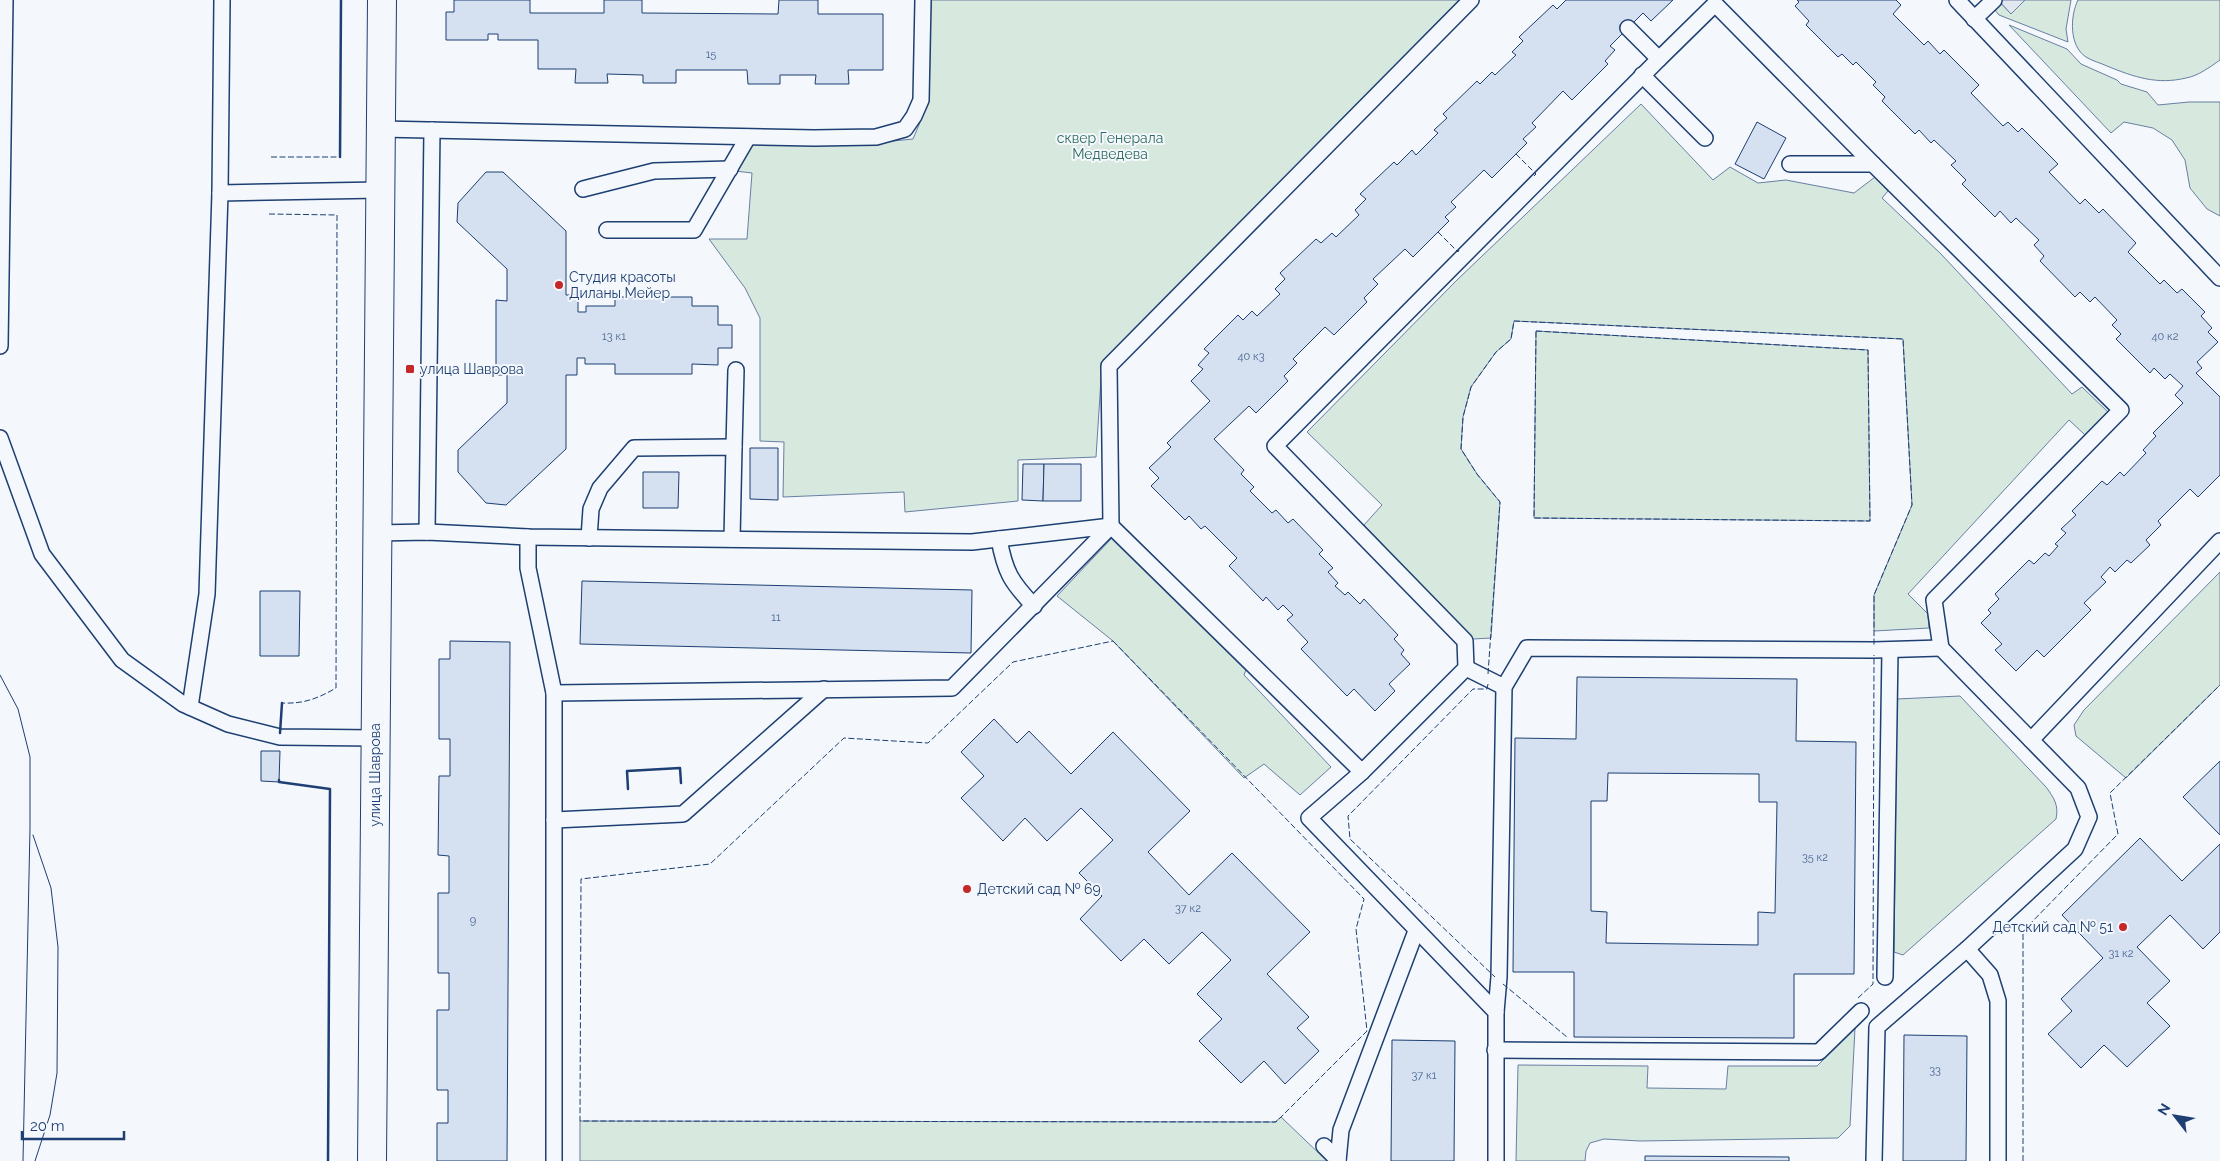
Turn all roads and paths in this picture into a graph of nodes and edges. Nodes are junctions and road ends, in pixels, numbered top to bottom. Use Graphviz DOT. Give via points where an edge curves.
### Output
graph roads {
  1 [pos="5,0"];
  2 [pos="222,0"];
  3 [pos="382,0"];
  4 [pos="923,0"];
  5 [pos="1471,0"];
  6 [pos="1957,0"];
  7 [pos="1983,7"];
  8 [pos="1628,28"];
  9 [pos="1659,59"];
  10 [pos="1642,75"];
  11 [pos="381,129"];
  12 [pos="432,130"];
  13 [pos="748,137"];
  14 [pos="1705,138"];
  15 [pos="1790,164"];
  16 [pos="1872,164"];
  17 [pos="730,169"];
  18 [pos="583,189"];
  19 [pos="380,190"];
  20 [pos="220,193"];
  21 [pos="607,230"];
  22 [pos="2220,278"];
  23 [pos="0,346"];
  24 [pos="736,370"];
  25 [pos="0,438"];
  26 [pos="734,447"];
  27 [pos="1111,526"];
  28 [pos="427,532"];
  29 [pos="377,533"];
  30 [pos="528,537"];
  31 [pos="589,538"];
  32 [pos="732,539"];
  33 [pos="999,539"];
  34 [pos="2220,541"];
  35 [pos="1034,606"];
  36 [pos="1941,648"];
  37 [pos="1890,650"];
  38 [pos="1466,668"];
  39 [pos="1504,687"];
  40 [pos="824,689"];
  41 [pos="554,693"];
  42 [pos="190,707"];
  43 [pos="375,738"];
  44 [pos="2031,740"];
  45 [pos="1362,772"];
  46 [pos="554,820"];
  47 [pos="1416,931"];
  48 [pos="1968,949"];
  49 [pos="1885,977"];
  50 [pos="1861,1011"];
  51 [pos="1496,1012"];
  52 [pos="1495,1050"];
  53 [pos="1324,1146"];
  54 [pos="1338,1160"];
  55 [pos="372,1161"];
  56 [pos="554,1161"];
  57 [pos="1496,1161"];
  58 [pos="1874,1161"];
  59 [pos="1998,1161"];
  1 -- 23 [label="lane"];
  2 -- 20 [label="lane"];
  3 -- 11 [label="street, улица Шаврова"];
  4 -- 13 [label="lane" via="921,100 905,129 876,137"];
  5 -- 27 [label="lane" via="1109,366"];
  6 -- 7 [label="lane"];
  7 -- 22 [label="lane"];
  8 -- 9 [label="lane"];
  9 -- 10 [label="lane"];
  9 -- 16 [label="lane" via="1715,4"];
  10 -- 14 [label="lane"];
  10 -- 38 [label="lane" via="1275,446 1465,642"];
  11 -- 12 [label="lane"];
  11 -- 19 [label="street, улица Шаврова"];
  12 -- 13 [label="lane"];
  12 -- 28 [label="lane"];
  13 -- 17 [label="lane"];
  15 -- 16 [label="lane"];
  16 -- 36 [label="lane" via="2121,410 1934,600"];
  17 -- 18 [label="lane" via="654,171"];
  17 -- 21 [label="lane" via="694,230"];
  19 -- 20 [label="lane"];
  19 -- 29 [label="street, улица Шаврова"];
  20 -- 42 [label="lane" via="207,594"];
  24 -- 26 [label="lane"];
  25 -- 42 [label="lane" via="42,554 122,660"];
  26 -- 31 [label="lane" via="634,448 600,488 591,509"];
  26 -- 32 [label="lane"];
  27 -- 33 [label="lane"];
  27 -- 35 [label="lane"];
  27 -- 45 [label="lane"];
  28 -- 29 [label="lane"];
  28 -- 30 [label="lane"];
  29 -- 43 [label="street, улица Шаврова"];
  30 -- 31 [label="lane"];
  30 -- 41 [label="lane" via="528,568"];
  31 -- 32 [label="lane"];
  32 -- 33 [label="lane" via="972,542"];
  33 -- 35 [label="lane" via="1003,564 1015,586"];
  34 -- 44 [label="lane"];
  35 -- 40 [label="lane" via="952,688"];
  36 -- 37 [label="lane"];
  36 -- 44 [label="lane"];
  37 -- 39 [label="lane" via="1527,648"];
  37 -- 49 [label="lane"];
  38 -- 39 [label="lane"];
  38 -- 45 [label="lane"];
  39 -- 51 [label="lane"];
  40 -- 41 [label="lane"];
  40 -- 46 [label="lane" via="683,814"];
  41 -- 46 [label="lane"];
  42 -- 43 [label="lane" via="228,724 280,737"];
  43 -- 55 [label="street, улица Шаврова"];
  44 -- 48 [label="lane" via="2078,788 2089,817 2075,849"];
  45 -- 47 [label="lane" via="1309,818"];
  46 -- 56 [label="lane"];
  47 -- 51 [label="lane"];
  47 -- 54 [label="lane" via="1341,1130"];
  48 -- 58 [label="lane" via="1877,1027"];
  48 -- 59 [label="lane" via="1990,975 1998,1001"];
  50 -- 52 [label="lane" via="1819,1052"];
  51 -- 52 [label="lane"];
  52 -- 57 [label="lane"];
  53 -- 54 [label="lane"];
}
